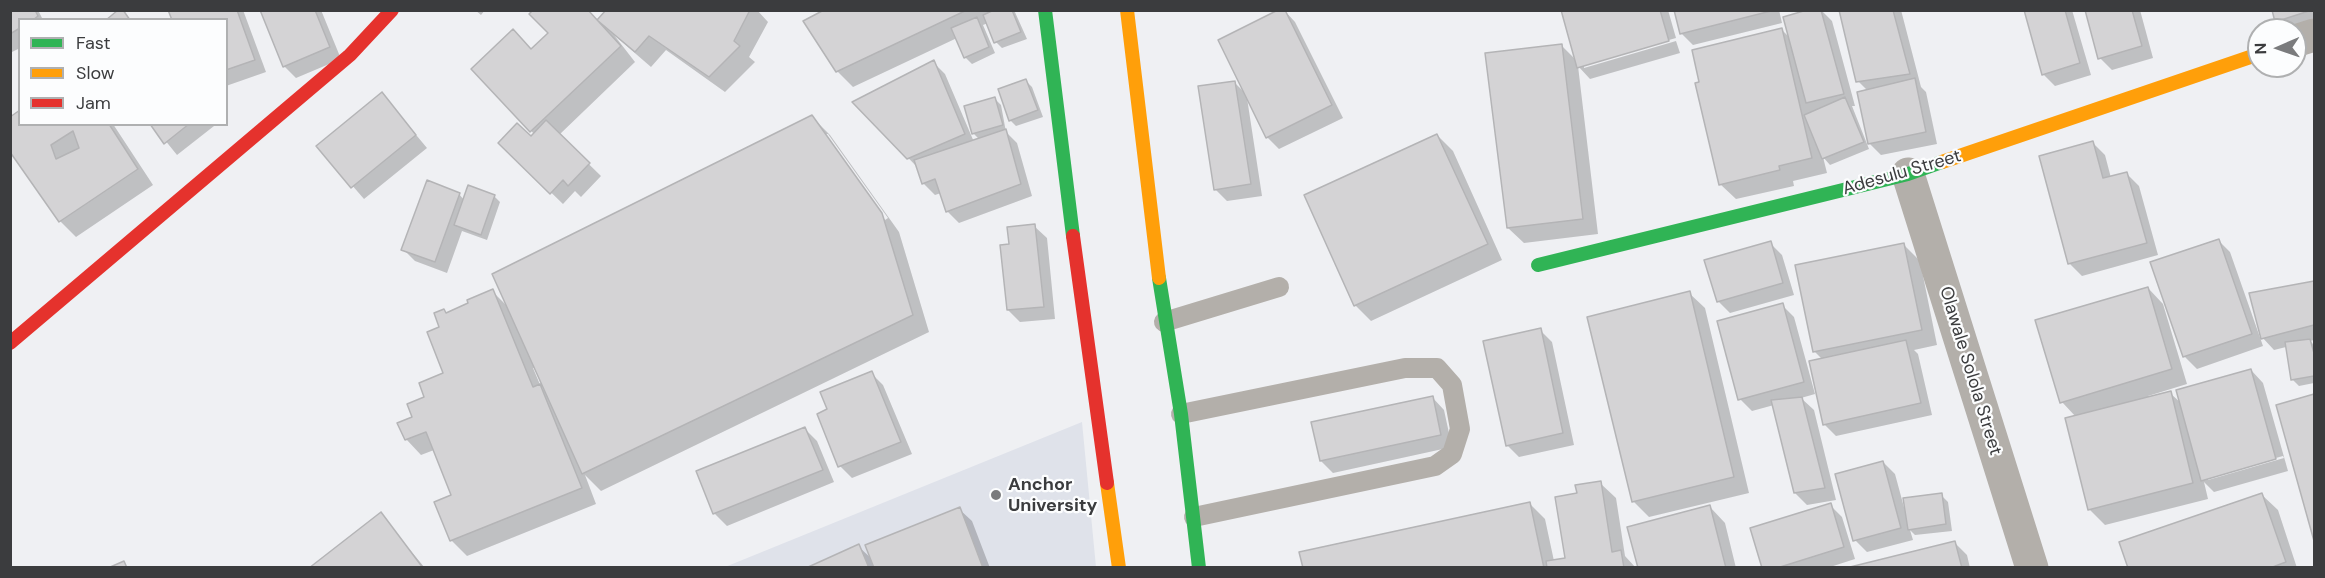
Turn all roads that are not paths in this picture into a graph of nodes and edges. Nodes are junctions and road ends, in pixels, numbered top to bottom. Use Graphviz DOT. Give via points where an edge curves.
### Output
graph roads {
  1 [pos="392,10"];
  2 [pos="1045,10"];
  3 [pos="1127,10"];
  4 [pos="2247,58"];
  5 [pos="1908,174"];
  6 [pos="1538,265"];
  7 [pos="1279,286"];
  8 [pos="1164,322"];
  9 [pos="10,343"];
  10 [pos="1181,414"];
  11 [pos="1194,517"];
  12 [pos="1119,567"];
  13 [pos="1199,567"];
  14 [pos="2032,567"];
  1 -- 9 [label="street" via="350,55"];
  2 -- 12 [label="street"];
  3 -- 8 [label="street"];
  4 -- 5 [label="street, Adesulu Street"];
  5 -- 6 [label="street, Adesulu Street"];
  5 -- 14 [label="street, Olawale Solola Street"];
  7 -- 8 [label="lane"];
  8 -- 10 [label="street"];
  10 -- 11 [label="street"];
  10 -- 11 [label="lane" via="1405,368 1437,368 1452,385 1460,429 1452,454 1435,466"];
  11 -- 13 [label="street"];
}
